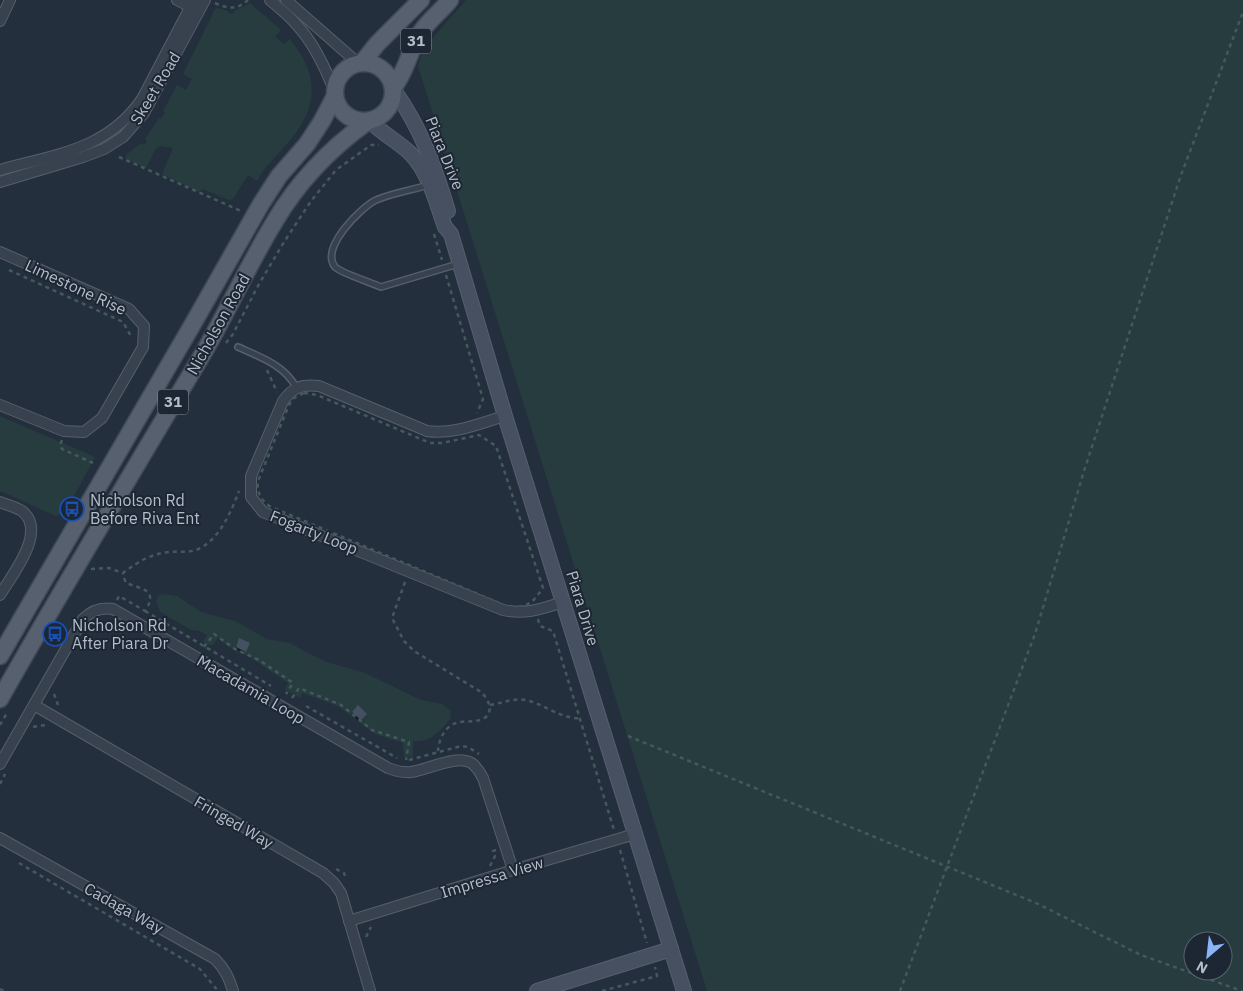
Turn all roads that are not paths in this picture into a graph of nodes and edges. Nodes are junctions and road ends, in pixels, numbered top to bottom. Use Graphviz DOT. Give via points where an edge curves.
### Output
graph roads {
  1 [pos="10,0"];
  2 [pos="177,0"];
  3 [pos="270,0"];
  4 [pos="286,0"];
  5 [pos="421,0"];
  6 [pos="450,0"];
  7 [pos="210,2"];
  8 [pos="192,4"];
  9 [pos="0,21"];
  10 [pos="360,63"];
  11 [pos="393,89"];
  12 [pos="335,95"];
  13 [pos="368,122"];
  14 [pos="0,170"];
  15 [pos="0,182"];
  16 [pos="429,185"];
  17 [pos="451,234"];
  18 [pos="0,252"];
  19 [pos="460,263"];
  20 [pos="238,348"];
  21 [pos="296,387"];
  22 [pos="0,405"];
  23 [pos="505,416"];
  24 [pos="0,502"];
  25 [pos="0,595"];
  26 [pos="563,602"];
  27 [pos="0,656"];
  28 [pos="5,704"];
  29 [pos="34,705"];
  30 [pos="5,766"];
  31 [pos="635,834"];
  32 [pos="0,838"];
  33 [pos="513,870"];
  34 [pos="349,921"];
  35 [pos="671,949"];
  36 [pos="233,991"];
  37 [pos="370,991"];
  38 [pos="537,991"];
  39 [pos="684,991"];
  1 -- 9 [label="street"];
  2 -- 8 [label="street"];
  3 -- 12 [label="street" via="304,34 327,73"];
  4 -- 10 [label="street"];
  5 -- 10 [label="main road, 31"];
  6 -- 11 [label="main road, 31" via="422,31"];
  7 -- 15 [label="street, Skeet Road" via="144,113 122,137 83,157"];
  8 -- 14 [label="street, Skeet Road" via="142,99 117,128 89,144"];
  10 -- 11 [label="main road, 31" via="385,71"];
  10 -- 12 [label="main road, 31" via="342,73"];
  11 -- 13 [label="main road, 31" via="393,100 383,116"];
  11 -- 17 [label="street, Piara Drive" via="410,112 434,163 452,224"];
  12 -- 13 [label="main road" via="348,117"];
  12 -- 27 [label="main road, Nicholson Road / 31" via="307,144 279,176 261,204"];
  13 -- 16 [label="street, Piara Drive" via="410,153"];
  13 -- 28 [label="main road, Nicholson Road / 31" via="328,154 276,219"];
  16 -- 17 [label="street, Piara Drive" via="445,227"];
  16 -- 19 [label="lane" via="377,200 360,211 333,248 331,260 337,268 381,288"];
  17 -- 19 [label="street, Piara Drive"];
  18 -- 22 [label="street, Limestone Rise" via="129,309 144,326 143,347 102,418 84,432 66,432"];
  19 -- 23 [label="street, Piara Drive"];
  20 -- 21 [label="lane" via="282,370"];
  21 -- 23 [label="street" via="319,386 427,431 450,432"];
  21 -- 26 [label="street, Fogarty Loop" via="283,401 251,476 251,497 263,512 410,569 503,610 518,613"];
  23 -- 26 [label="street, Piara Drive"];
  24 -- 25 [label="street" via="20,510 32,526 28,546"];
  26 -- 31 [label="street, Piara Drive"];
  29 -- 30 [label="street, Macadamia Loop"];
  29 -- 33 [label="street, Macadamia Loop" via="84,619 96,610 113,609 388,768 410,772 462,760 474,765 483,778"];
  29 -- 34 [label="street, Fringed Way" via="322,873 341,893"];
  31 -- 33 [label="street, Impressa View"];
  31 -- 35 [label="street, Piara Drive"];
  32 -- 36 [label="street, Cadaga Way" via="215,959 223,966"];
  33 -- 34 [label="street, Impressa View"];
  34 -- 37 [label="street, Fringed Way"];
  35 -- 38 [label="street"];
  35 -- 39 [label="street, Piara Drive"];
}
